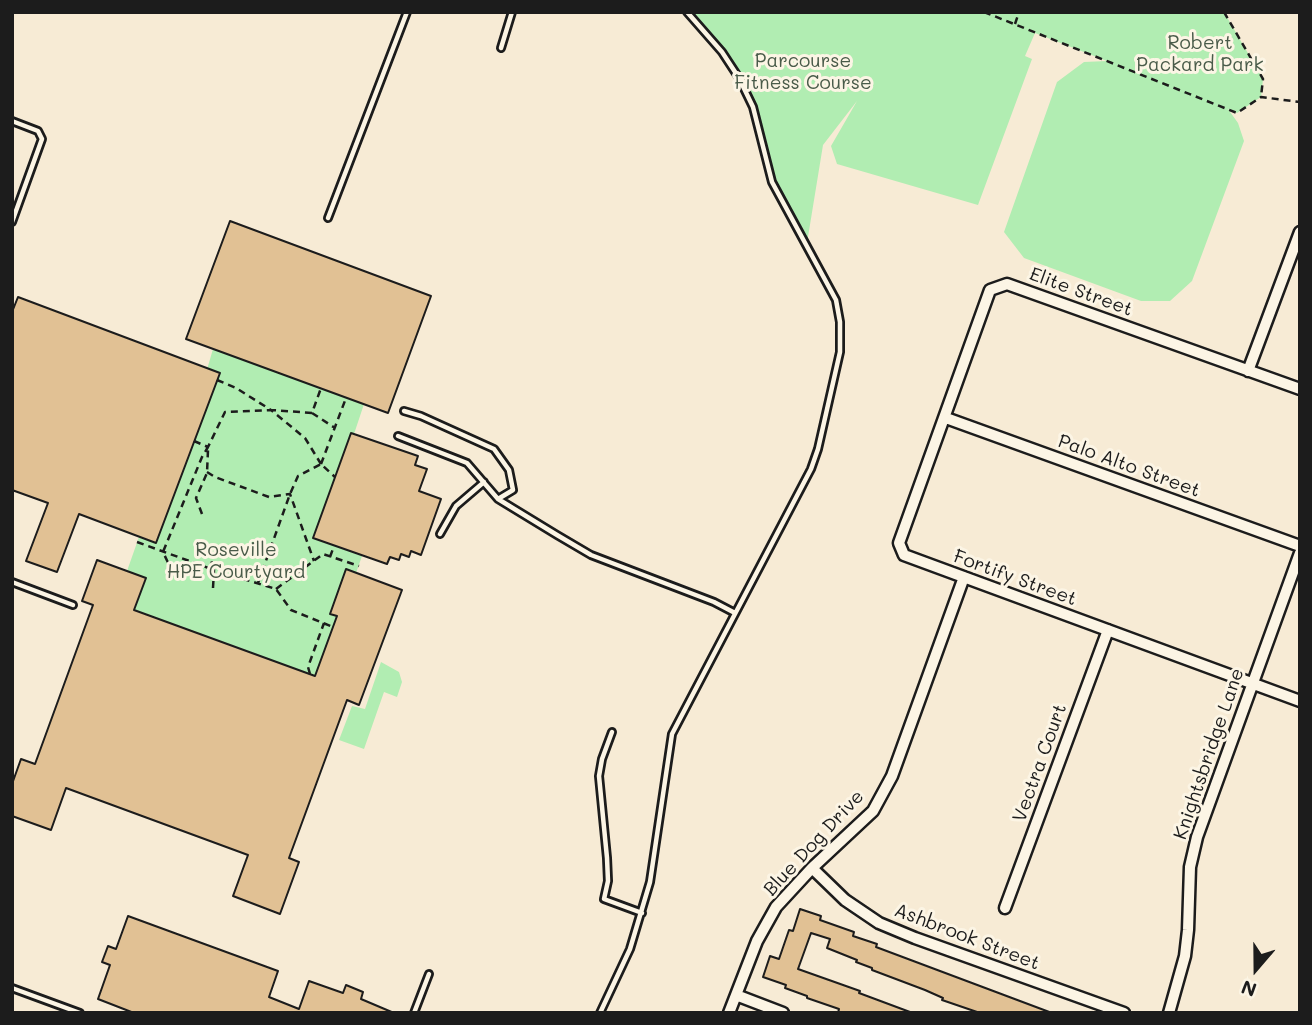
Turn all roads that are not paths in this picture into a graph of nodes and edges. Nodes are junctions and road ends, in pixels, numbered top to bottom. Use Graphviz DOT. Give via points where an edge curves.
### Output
graph roads {
  1 [pos="407,12"];
  2 [pos="513,12"];
  3 [pos="687,12"];
  4 [pos="501,48"];
  5 [pos="12,121"];
  6 [pos="328,218"];
  7 [pos="12,222"];
  8 [pos="1300,232"];
  9 [pos="1248,371"];
  10 [pos="1300,389"];
  11 [pos="404,411"];
  12 [pos="946,418"];
  13 [pos="398,436"];
  14 [pos="484,482"];
  15 [pos="498,499"];
  16 [pos="440,534"];
  17 [pos="1300,546"];
  18 [pos="1300,553"];
  19 [pos="964,578"];
  20 [pos="12,582"];
  21 [pos="73,605"];
  22 [pos="735,613"];
  23 [pos="1108,630"];
  24 [pos="1252,683"];
  25 [pos="1300,701"];
  26 [pos="612,732"];
  27 [pos="812,868"];
  28 [pos="1004,908"];
  29 [pos="642,913"];
  30 [pos="429,974"];
  31 [pos="12,988"];
  32 [pos="736,995"];
  33 [pos="80,1013"];
  34 [pos="414,1013"];
  35 [pos="600,1013"];
  36 [pos="729,1013"];
  37 [pos="783,1013"];
  38 [pos="1124,1013"];
  39 [pos="1168,1013"];
  1 -- 6 [label="lane"];
  2 -- 4 [label="lane"];
  3 -- 22 [label="lane" via="722,52 744,88 772,182 824,275 840,322 840,352 811,469"];
  5 -- 7 [label="lane" via="37,131 42,139"];
  8 -- 9 [label="street"];
  9 -- 10 [label="street"];
  9 -- 12 [label="street, Elite Street" via="1007,284 990,290"];
  11 -- 15 [label="lane" via="494,449 509,470 513,490"];
  12 -- 17 [label="street, Palo Alto Street"];
  12 -- 19 [label="street, Fortify Street" via="899,543 904,555"];
  13 -- 14 [label="lane" via="467,463"];
  14 -- 15 [label="lane"];
  14 -- 16 [label="lane" via="456,506"];
  15 -- 22 [label="lane" via="591,555"];
  18 -- 24 [label="street, Knightsbridge Lane"];
  19 -- 23 [label="street, Fortify Street"];
  19 -- 27 [label="street, Blue Dog Drive" via="892,776 873,811"];
  20 -- 21 [label="lane"];
  22 -- 29 [label="lane" via="671,734"];
  23 -- 24 [label="street, Fortify Street"];
  23 -- 28 [label="street, Vectra Court"];
  24 -- 25 [label="street, Fortify Street"];
  24 -- 39 [label="street, Knightsbridge Lane" via="1192,854 1185,956"];
  26 -- 29 [label="lane" via="599,776 608,870 604,899"];
  27 -- 32 [label="street, Blue Dog Drive" via="776,907"];
  27 -- 38 [label="street, Ashbrook Street" via="845,900 879,923"];
  29 -- 35 [label="lane"];
  30 -- 34 [label="lane"];
  31 -- 33 [label="lane"];
  32 -- 36 [label="street, Blue Dog Drive"];
  32 -- 37 [label="street"];
}
